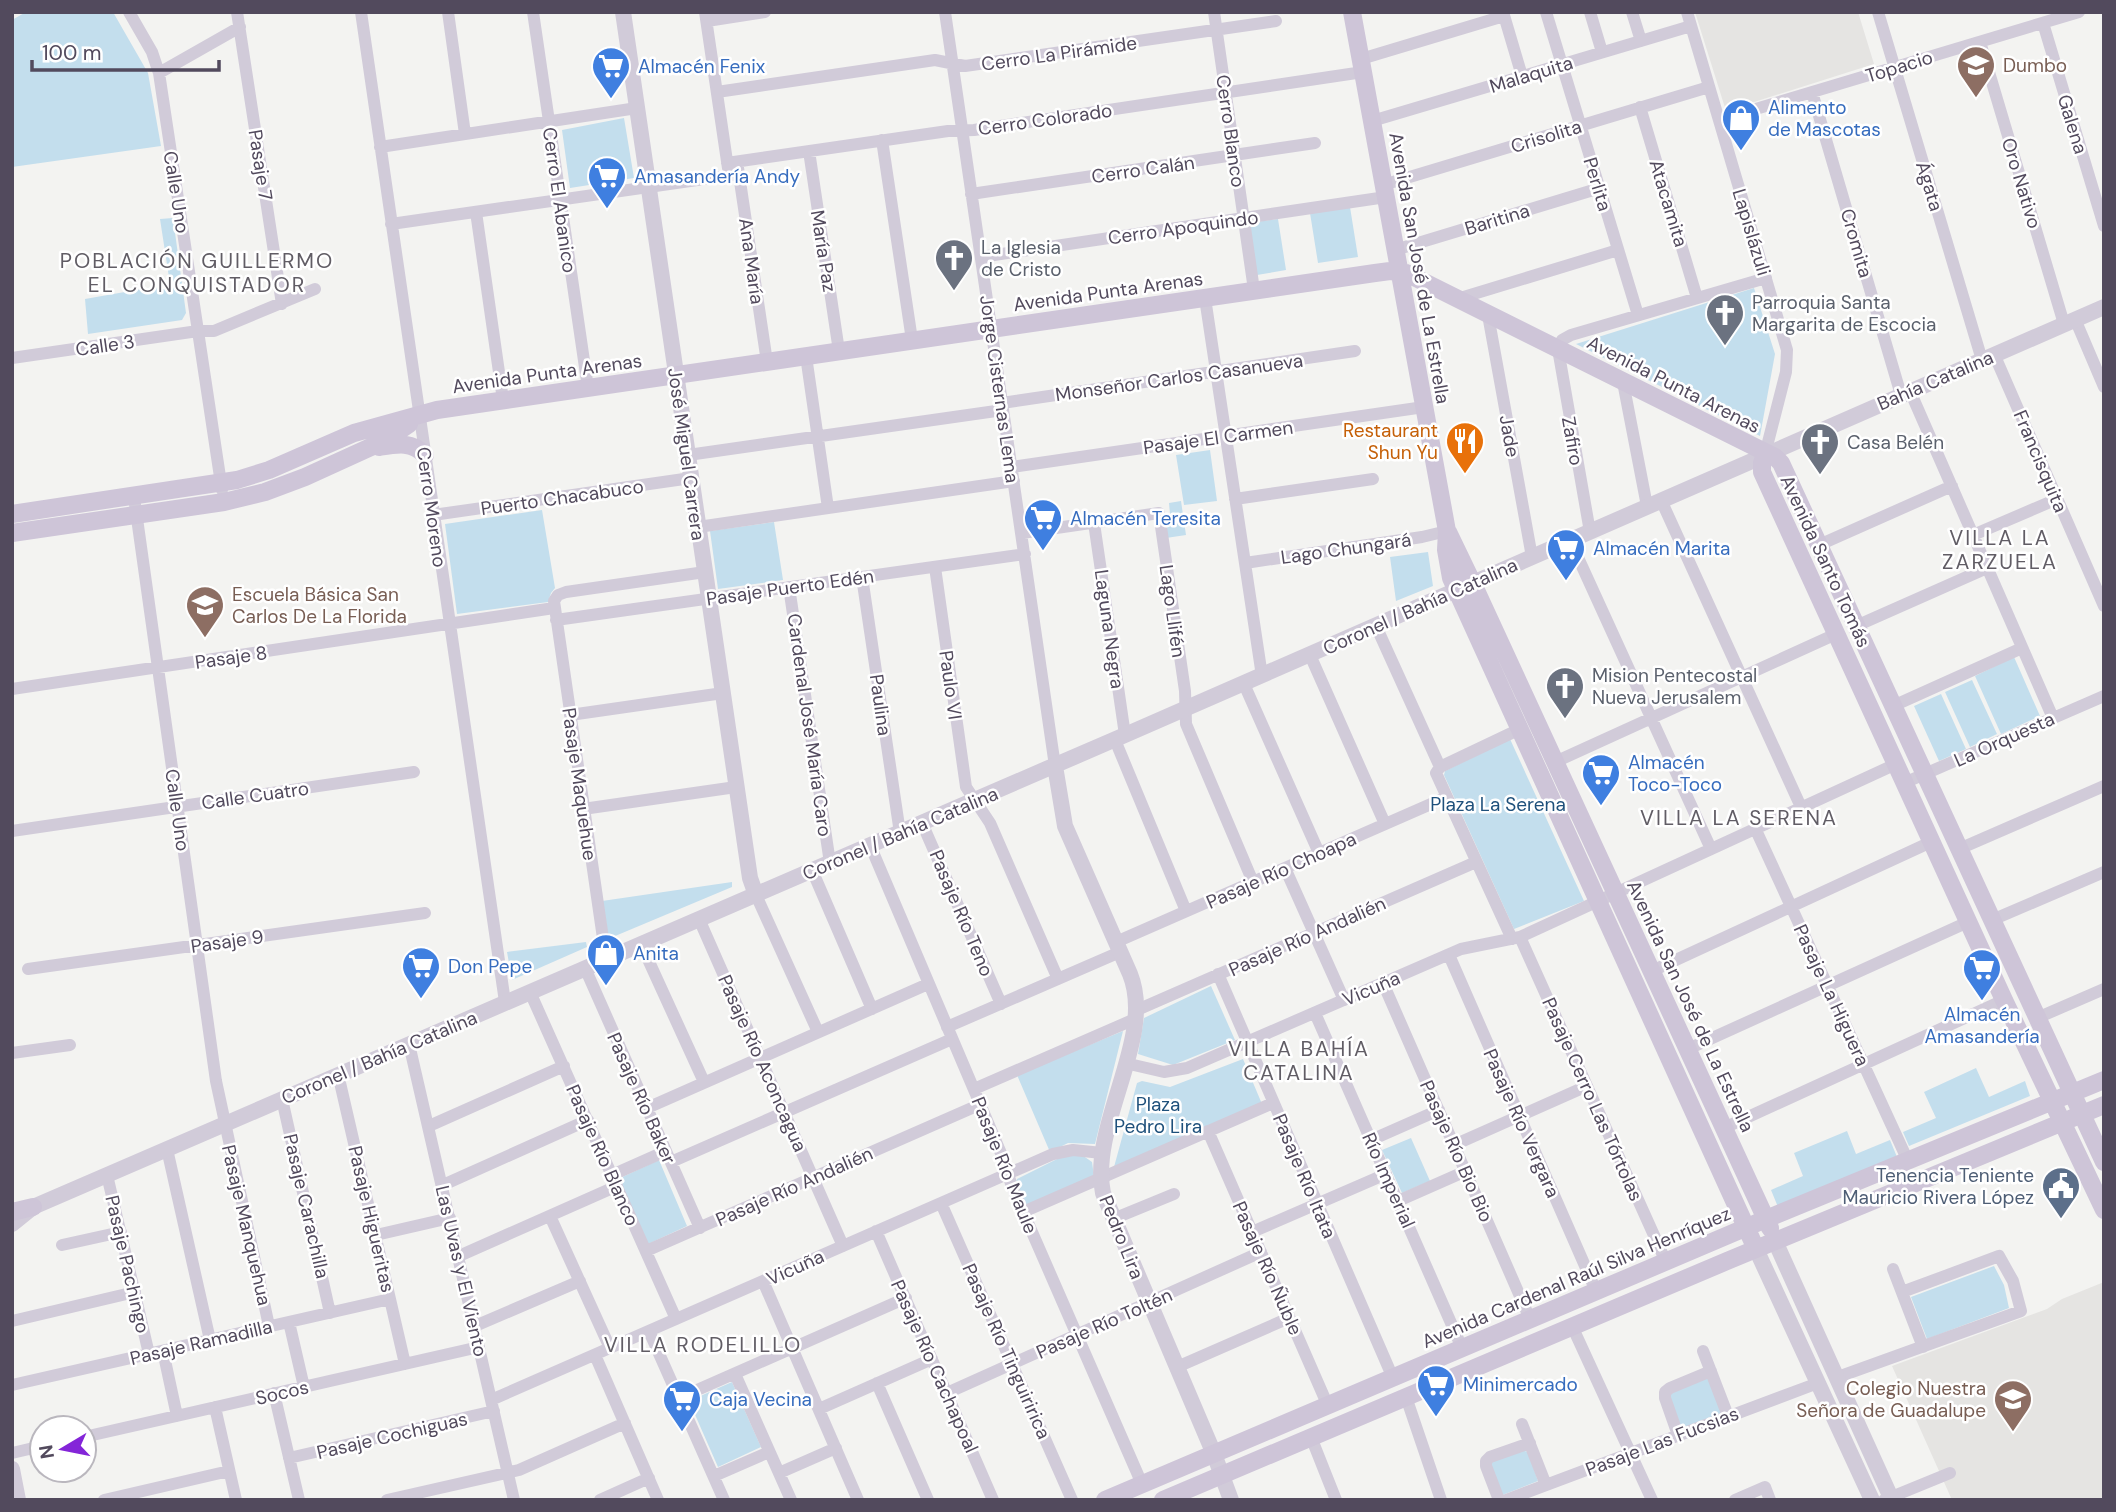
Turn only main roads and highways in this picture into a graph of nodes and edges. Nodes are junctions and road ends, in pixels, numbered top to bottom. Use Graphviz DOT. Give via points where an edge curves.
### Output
graph roads {
  1 [pos="1352,12"];
  2 [pos="1399,271"];
  3 [pos="419,416"];
  4 [pos="369,448"];
  5 [pos="1765,454"];
  6 [pos="425,455"];
  7 [pos="12,514"];
  8 [pos="12,533"];
  9 [pos="1465,587"];
  10 [pos="2104,1080"];
  11 [pos="2062,1097"];
  12 [pos="2104,1105"];
  13 [pos="2072,1117"];
  14 [pos="2104,1162"];
  15 [pos="33,1207"];
  16 [pos="2104,1210"];
  17 [pos="12,1212"];
  18 [pos="1766,1219"];
  19 [pos="1747,1227"];
  20 [pos="1775,1241"];
  21 [pos="1756,1249"];
  22 [pos="1105,1500"];
  23 [pos="1163,1500"];
  1 -- 2 [label="main road, Avenida San José de La Estrella"];
  2 -- 3 [label="main road, Avenida Punta Arenas" via="503,400"];
  2 -- 5 [label="main road, Avenida Punta Arenas"];
  2 -- 9 [label="main road, Avenida San José de La Estrella" via="1447,531 1447,568"];
  3 -- 4 [label="main road, Avenida Punta Arenas"];
  3 -- 7 [label="main road, Avenida Punta Arenas" via="354,433 269,470 221,484"];
  4 -- 6 [label="main road" via="409,444"];
  4 -- 8 [label="main road, Avenida Punta Arenas" via="285,485 223,502"];
  5 -- 11 [label="main road, Avenida Santo Tomás" via="1762,472 1931,842 2004,1000"];
  5 -- 11 [label="main road, Avenida Santo Tomás" via="1781,463 1819,545 2037,1018"];
  9 -- 18 [label="main road, Avenida San José de La Estrella" via="1555,762"];
  9 -- 19 [label="main road, Avenida San José de La Estrella" via="1520,729"];
  10 -- 11 [label="main road, Avenida Cardenal Raúl Silva Henríquez"];
  11 -- 13 [label="main road, Avenida Santo Tomás"];
  11 -- 18 [label="main road, Avenida Cardenal Raúl Silva Henríquez"];
  12 -- 13 [label="main road"];
  13 -- 14 [label="main road, Avenida Santo Tomás"];
  13 -- 16 [label="main road, Avenida Santo Tomás"];
  13 -- 20 [label="main road"];
  15 -- 17 [label="main road"];
  18 -- 19 [label="main road, Avenida Cardenal Raúl Silva Henríquez"];
  18 -- 20 [label="main road, Avenida San José de La Estrella"];
  19 -- 21 [label="main road, Avenida San José de La Estrella"];
  19 -- 22 [label="main road, Avenida Cardenal Raúl Silva Henríquez"];
  20 -- 21 [label="main road"];
  21 -- 23 [label="main road"];
}
